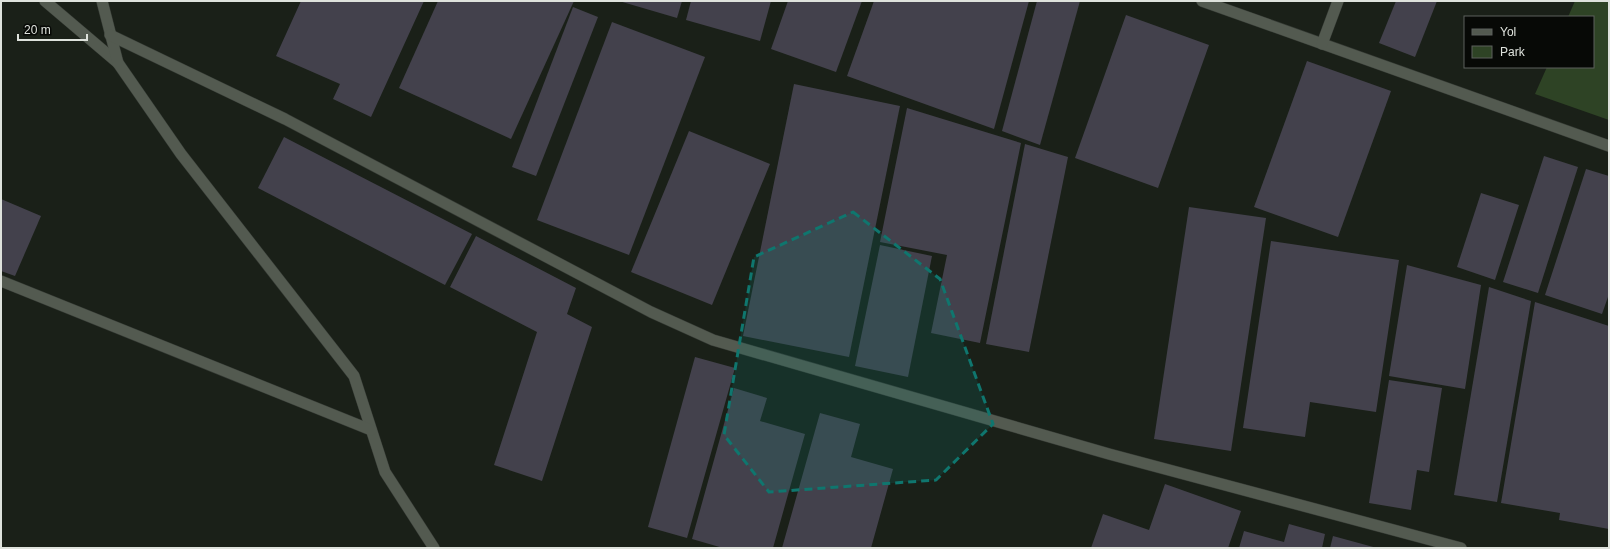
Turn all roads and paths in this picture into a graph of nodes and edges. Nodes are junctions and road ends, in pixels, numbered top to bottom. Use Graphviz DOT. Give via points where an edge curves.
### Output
graph roads {
  1 [pos="45,1"];
  2 [pos="102,1"];
  3 [pos="1202,1"];
  4 [pos="1338,1"];
  5 [pos="110,35"];
  6 [pos="1322,44"];
  7 [pos="118,63"];
  8 [pos="1609,146"];
  9 [pos="1,281"];
  10 [pos="371,430"];
  11 [pos="434,548"];
  12 [pos="1461,548"];
  1 -- 7 [label="street"];
  2 -- 5 [label="street"];
  3 -- 6 [label="street"];
  4 -- 6 [label="street"];
  5 -- 7 [label="street"];
  5 -- 12 [label="street" via="285,119 651,312 713,340 1109,454"];
  6 -- 8 [label="street"];
  7 -- 10 [label="street" via="181,154 354,376"];
  9 -- 10 [label="street"];
  10 -- 11 [label="street" via="385,472"];
}
